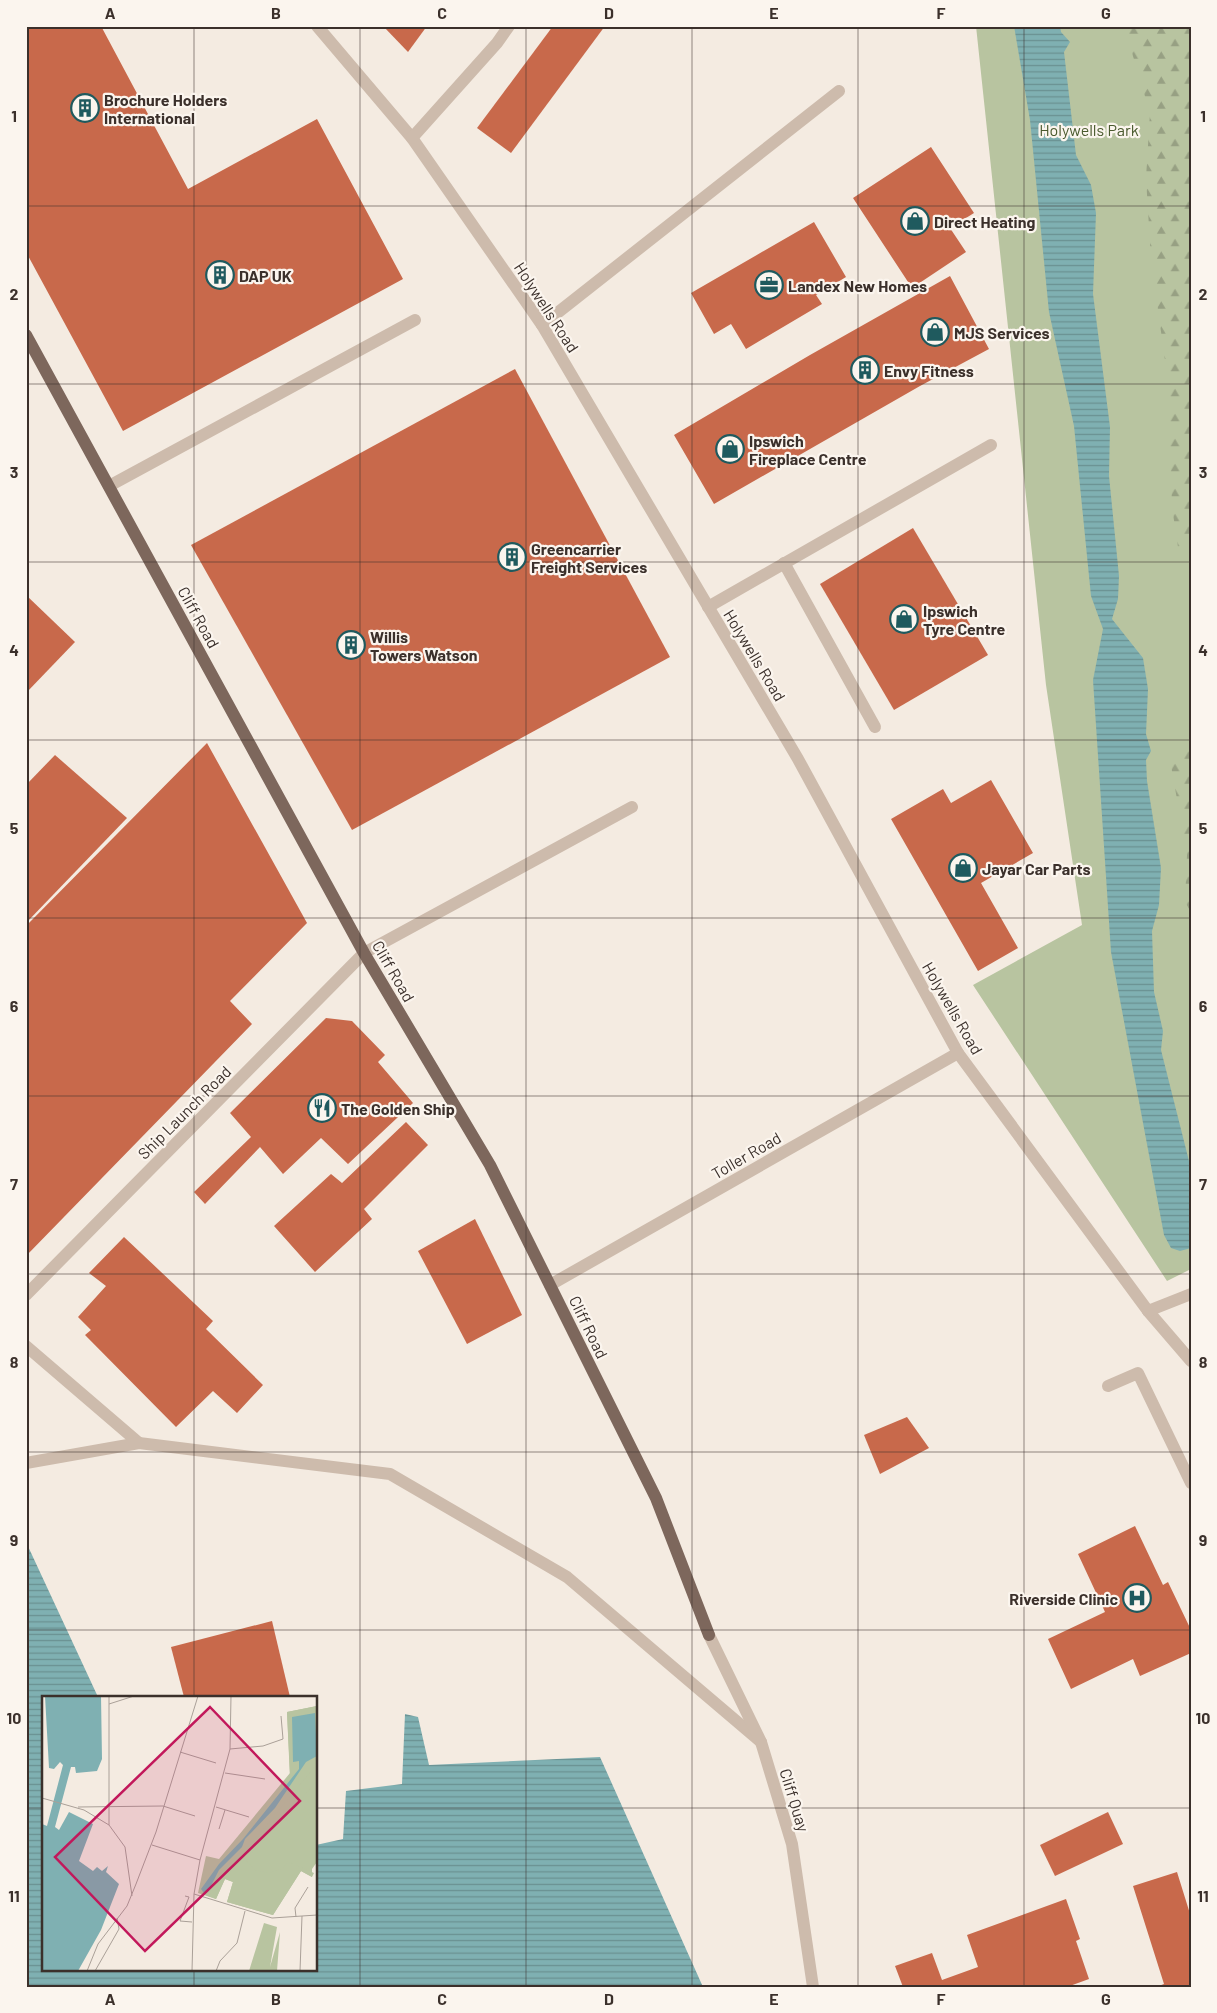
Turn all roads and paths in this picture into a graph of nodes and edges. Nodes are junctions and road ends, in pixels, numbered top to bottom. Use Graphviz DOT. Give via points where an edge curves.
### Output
graph roads {
  1 [pos="317,26"];
  2 [pos="509,26"];
  3 [pos="839,90"];
  4 [pos="412,138"];
  5 [pos="414,320"];
  6 [pos="542,325"];
  7 [pos="26,335"];
  8 [pos="991,445"];
  9 [pos="109,486"];
  10 [pos="784,563"];
  11 [pos="708,607"];
  12 [pos="875,727"];
  13 [pos="632,807"];
  14 [pos="364,952"];
  15 [pos="958,1053"];
  16 [pos="550,1285"];
  17 [pos="1191,1294"];
  18 [pos="26,1295"];
  19 [pos="1148,1312"];
  20 [pos="26,1346"];
  21 [pos="1191,1361"];
  22 [pos="1108,1386"];
  23 [pos="139,1443"];
  24 [pos="26,1463"];
  25 [pos="1191,1483"];
  26 [pos="709,1635"];
  27 [pos="761,1742"];
  28 [pos="815,1986"];
  1 -- 4 [label="street, Holywells Road"];
  2 -- 4 [label="street"];
  3 -- 6 [label="street"];
  4 -- 6 [label="street, Holywells Road"];
  5 -- 9 [label="street"];
  6 -- 11 [label="street, Holywells Road"];
  7 -- 9 [label="main road, Cliff Road"];
  8 -- 10 [label="street"];
  9 -- 14 [label="main road, Cliff Road"];
  10 -- 11 [label="street"];
  10 -- 12 [label="street"];
  11 -- 15 [label="street, Holywells Road" via="798,759"];
  13 -- 14 [label="street, Ship Launch Road"];
  14 -- 16 [label="main road, Cliff Road" via="490,1165"];
  14 -- 18 [label="street, Ship Launch Road"];
  15 -- 16 [label="street, Toller Road"];
  15 -- 19 [label="street, Holywells Road"];
  16 -- 26 [label="main road, Cliff Road" via="656,1498"];
  17 -- 19 [label="street"];
  19 -- 21 [label="street, Holywells Road"];
  20 -- 23 [label="street"];
  22 -- 25 [label="street" via="1138,1373"];
  23 -- 24 [label="street"];
  23 -- 27 [label="street" via="390,1474 567,1577"];
  26 -- 27 [label="street, Cliff Quay"];
  27 -- 28 [label="street, Cliff Quay" via="792,1844"];
}
